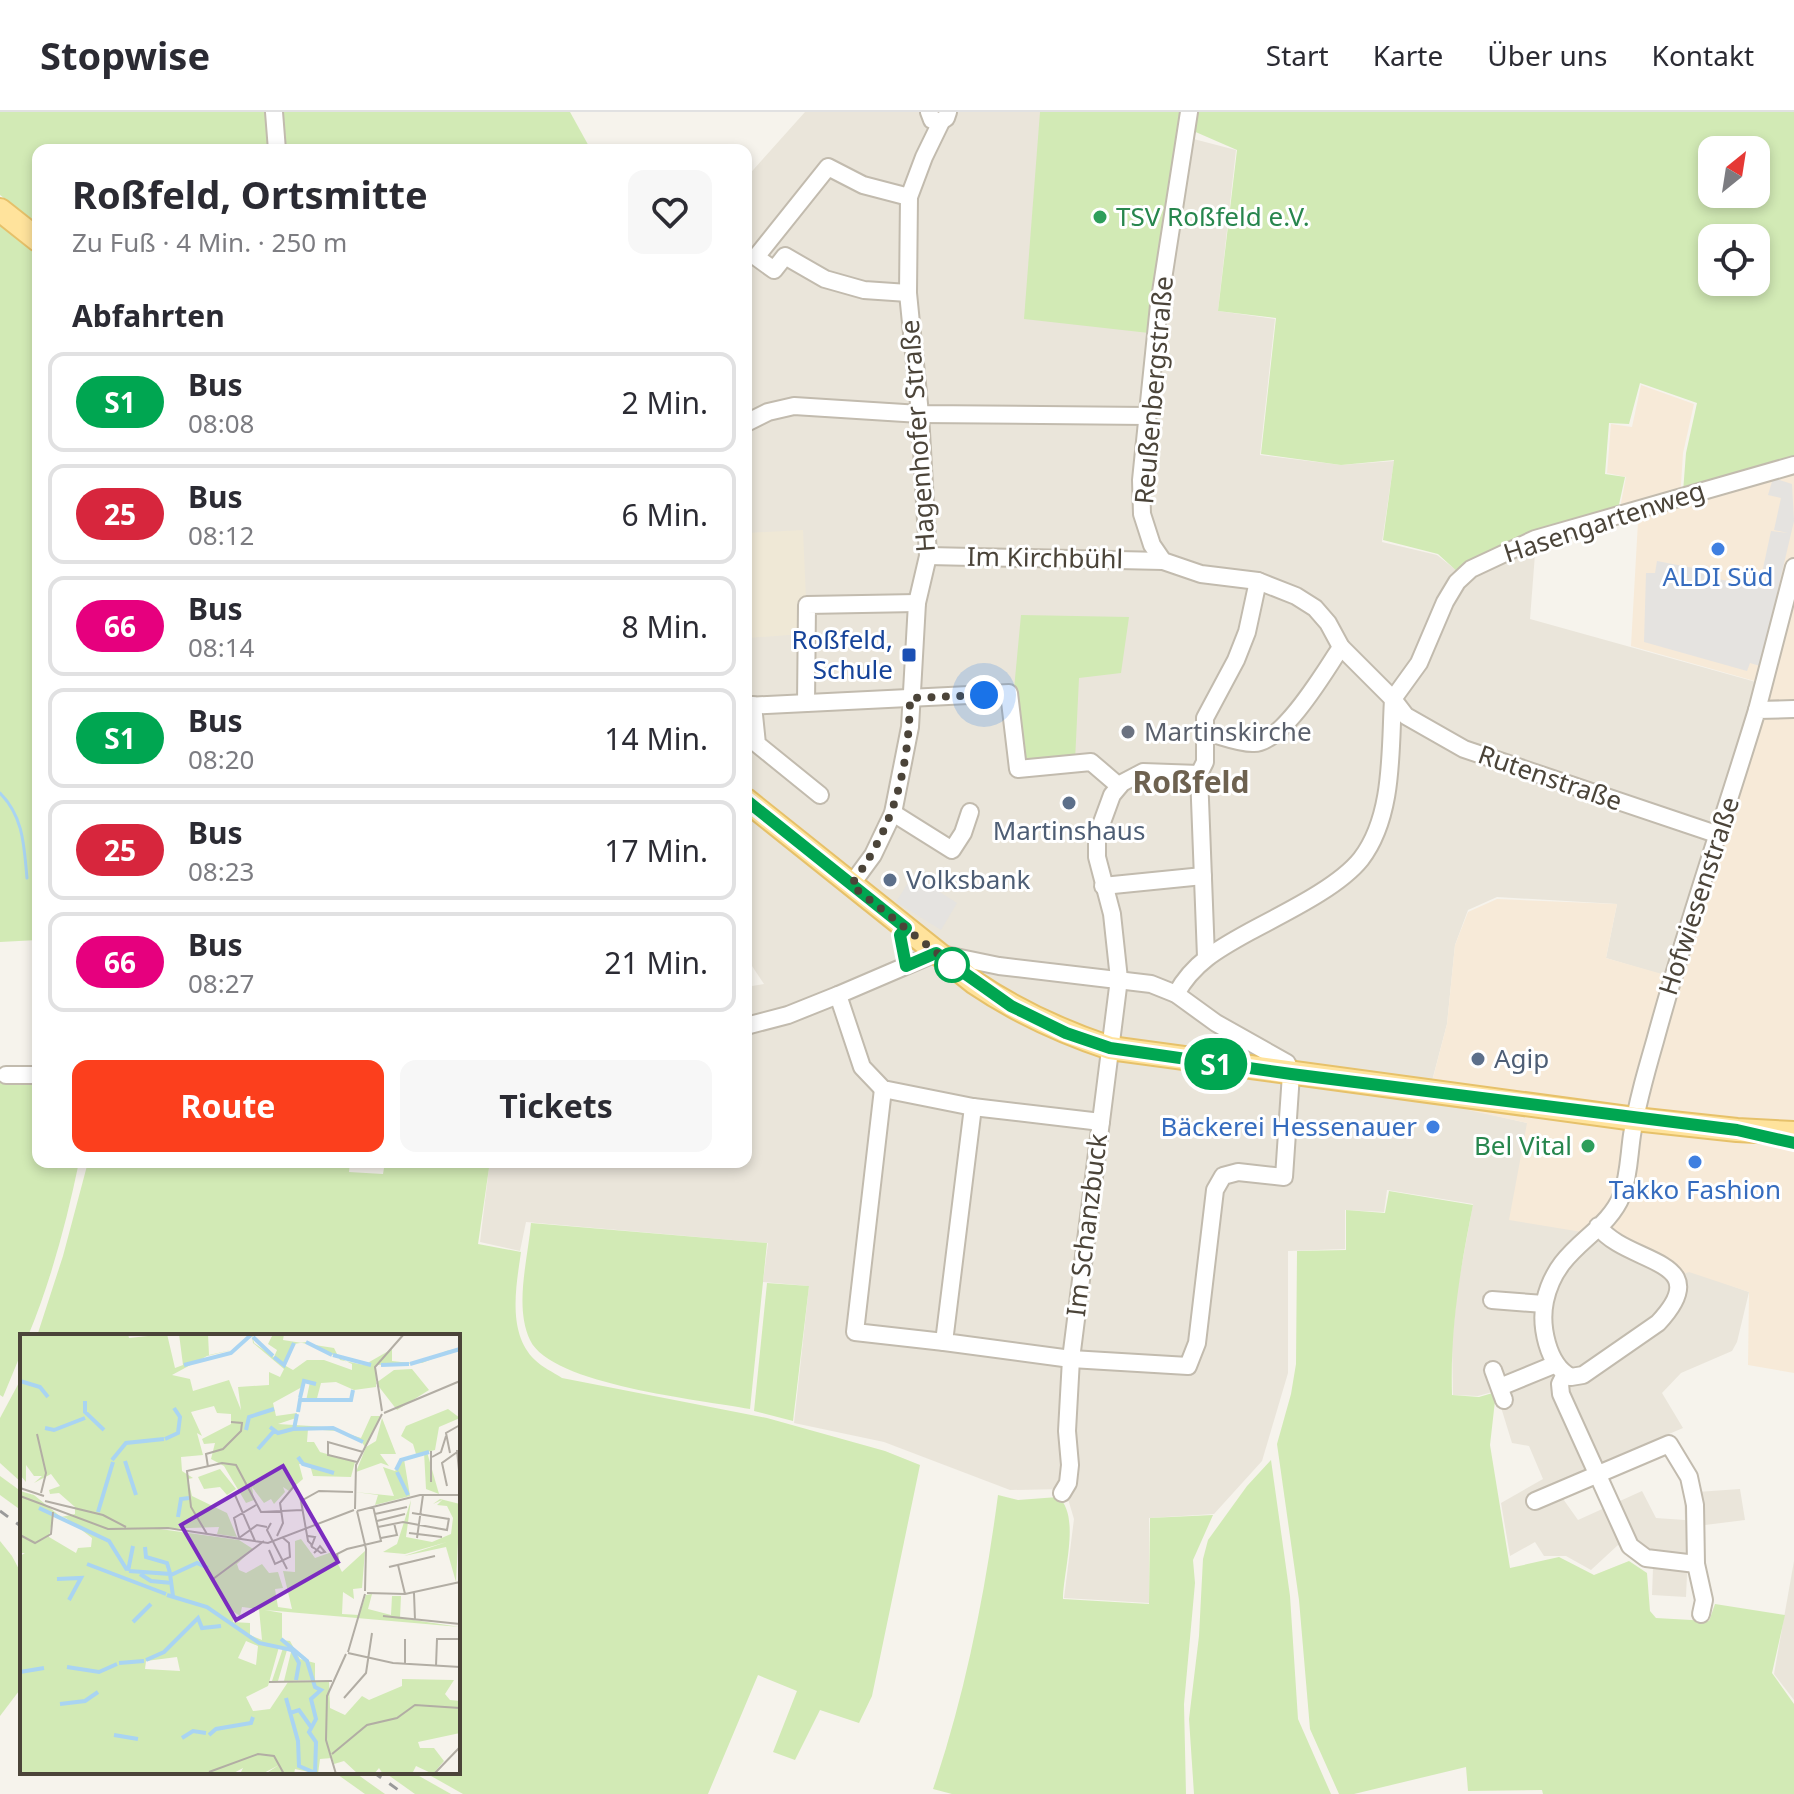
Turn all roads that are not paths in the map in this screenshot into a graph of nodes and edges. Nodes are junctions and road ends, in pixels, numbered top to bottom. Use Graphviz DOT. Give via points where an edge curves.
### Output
graph roads {
  1 [pos="274,112"];
  2 [pos="1189,112"];
  3 [pos="934,114"];
  4 [pos="277,144"];
  5 [pos="909,197"];
  6 [pos="0,210"];
  7 [pos="32,235"];
  8 [pos="908,293"];
  9 [pos="920,414"];
  10 [pos="1147,416"];
  11 [pos="752,420"];
  12 [pos="1794,465"];
  13 [pos="928,556"];
  14 [pos="1163,561"];
  15 [pos="1794,567"];
  16 [pos="1258,581"];
  17 [pos="917,603"];
  18 [pos="1341,647"];
  19 [pos="910,698"];
  20 [pos="1393,699"];
  21 [pos="806,703"];
  22 [pos="752,706"];
  23 [pos="1794,709"];
  24 [pos="1757,710"];
  25 [pos="752,720"];
  26 [pos="1205,732"];
  27 [pos="1199,774"];
  28 [pos="1119,786"];
  29 [pos="820,795"];
  30 [pos="752,805"];
  31 [pos="970,812"];
  32 [pos="893,813"];
  33 [pos="1719,835"];
  34 [pos="1203,876"];
  35 [pos="851,885"];
  36 [pos="1103,886"];
  37 [pos="936,953"];
  38 [pos="1206,957"];
  39 [pos="999,966"];
  40 [pos="1119,979"];
  41 [pos="987,991"];
  42 [pos="1176,994"];
  43 [pos="838,995"];
  44 [pos="752,1024"];
  45 [pos="1110,1048"];
  46 [pos="1291,1074"];
  47 [pos="6,1075"];
  48 [pos="32,1075"];
  49 [pos="883,1089"];
  50 [pos="973,1107"];
  51 [pos="1101,1122"];
  52 [pos="1634,1127"];
  53 [pos="1737,1130"];
  54 [pos="1794,1133"];
  55 [pos="1794,1143"];
  56 [pos="1598,1226"];
  57 [pos="1492,1300"];
  58 [pos="1544,1304"];
  59 [pos="944,1342"];
  60 [pos="1071,1359"];
  61 [pos="1561,1369"];
  62 [pos="1493,1370"];
  63 [pos="1598,1474"];
  64 [pos="1062,1493"];
  65 [pos="1535,1501"];
  66 [pos="1696,1564"];
  67 [pos="1701,1614"];
  1 -- 4 [label="street"];
  2 -- 10 [label="street, Reußenbergstraße"];
  3 -- 5 [label="street, Hagenhofer Straße"];
  5 -- 8 [label="street, Hagenhofer Straße"];
  5 -- 8 [label="street" via="863,185 828,167 756,257 774,270 785,256 825,279 864,290"];
  6 -- 7 [label="main road"];
  8 -- 9 [label="street, Hagenhofer Straße"];
  9 -- 10 [label="street"];
  9 -- 11 [label="street" via="794,406"];
  9 -- 13 [label="street, Hagenhofer Straße"];
  10 -- 14 [label="street, Reußenbergstraße" via="1142,514"];
  12 -- 20 [label="street, Hasengartenweg" via="1535,539 1471,569 1445,602 1419,663"];
  13 -- 14 [label="street, Im Kirchbühl"];
  13 -- 17 [label="street, Hagenhofer Straße"];
  14 -- 16 [label="street" via="1201,574"];
  15 -- 24 [label="street, Hofwiesenstraße"];
  16 -- 18 [label="street" via="1315,608"];
  16 -- 26 [label="street" via="1247,632 1205,718"];
  17 -- 19 [label="street, Hagenhofer Straße"];
  17 -- 21 [label="street" via="807,605"];
  18 -- 20 [label="street"];
  18 -- 26 [label="street" via="1305,701 1268,739 1255,744"];
  19 -- 21 [label="street"];
  19 -- 28 [label="street" via="1009,693 1018,769 1091,762"];
  19 -- 32 [label="street, Hagenhofer Straße" via="910,727"];
  20 -- 33 [label="street, Rutenstraße" via="1406,716 1464,749"];
  20 -- 38 [label="street" via="1383,809 1362,857 1303,903"];
  21 -- 22 [label="street"];
  23 -- 24 [label="street"];
  24 -- 33 [label="street, Hofwiesenstraße"];
  25 -- 29 [label="street" via="757,744"];
  26 -- 27 [label="street" via="1205,762"];
  27 -- 28 [label="street" via="1143,772"];
  27 -- 34 [label="street"];
  28 -- 36 [label="street" via="1097,836"];
  30 -- 35 [label="main road"];
  31 -- 32 [label="street" via="952,850"];
  32 -- 35 [label="street, Hagenhofer Straße"];
  33 -- 52 [label="street, Hofwiesenstraße" via="1665,1002"];
  34 -- 36 [label="street"];
  34 -- 38 [label="street"];
  35 -- 37 [label="main road"];
  36 -- 40 [label="street" via="1112,914"];
  37 -- 39 [label="street"];
  37 -- 41 [label="main road"];
  37 -- 43 [label="street"];
  38 -- 42 [label="street" via="1187,974"];
  39 -- 40 [label="street"];
  39 -- 41 [label="street"];
  40 -- 42 [label="street"];
  40 -- 45 [label="street"];
  41 -- 45 [label="main road" via="1066,1033"];
  42 -- 46 [label="street" via="1287,1063"];
  43 -- 44 [label="street"];
  43 -- 49 [label="street" via="862,1067"];
  45 -- 46 [label="main road"];
  45 -- 51 [label="street"];
  46 -- 52 [label="main road"];
  46 -- 60 [label="street" via="1284,1177 1238,1172 1223,1176 1215,1190 1197,1343 1188,1366"];
  47 -- 48 [label="street"];
  49 -- 50 [label="street, Im Schanzbuck"];
  49 -- 59 [label="street" via="855,1332"];
  50 -- 51 [label="street, Im Schanzbuck"];
  50 -- 59 [label="street"];
  51 -- 60 [label="street, Im Schanzbuck"];
  52 -- 53 [label="main road"];
  52 -- 56 [label="street, Hofwiesenstraße" via="1620,1199"];
  53 -- 54 [label="main road"];
  53 -- 55 [label="main road"];
  56 -- 58 [label="street, Hofwiesenstraße" via="1560,1265"];
  56 -- 61 [label="street" via="1625,1249 1672,1270 1678,1290 1658,1323 1583,1375"];
  57 -- 58 [label="street"];
  58 -- 61 [label="street" via="1545,1333"];
  59 -- 60 [label="street"];
  60 -- 64 [label="street, Im Schanzbuck" via="1070,1465"];
  61 -- 62 [label="street" via="1502,1394"];
  61 -- 63 [label="street" via="1561,1394"];
  63 -- 65 [label="street"];
  63 -- 66 [label="street" via="1630,1546 1646,1558"];
  63 -- 66 [label="street" via="1669,1444 1689,1477"];
  66 -- 67 [label="street" via="1704,1600"];
}
